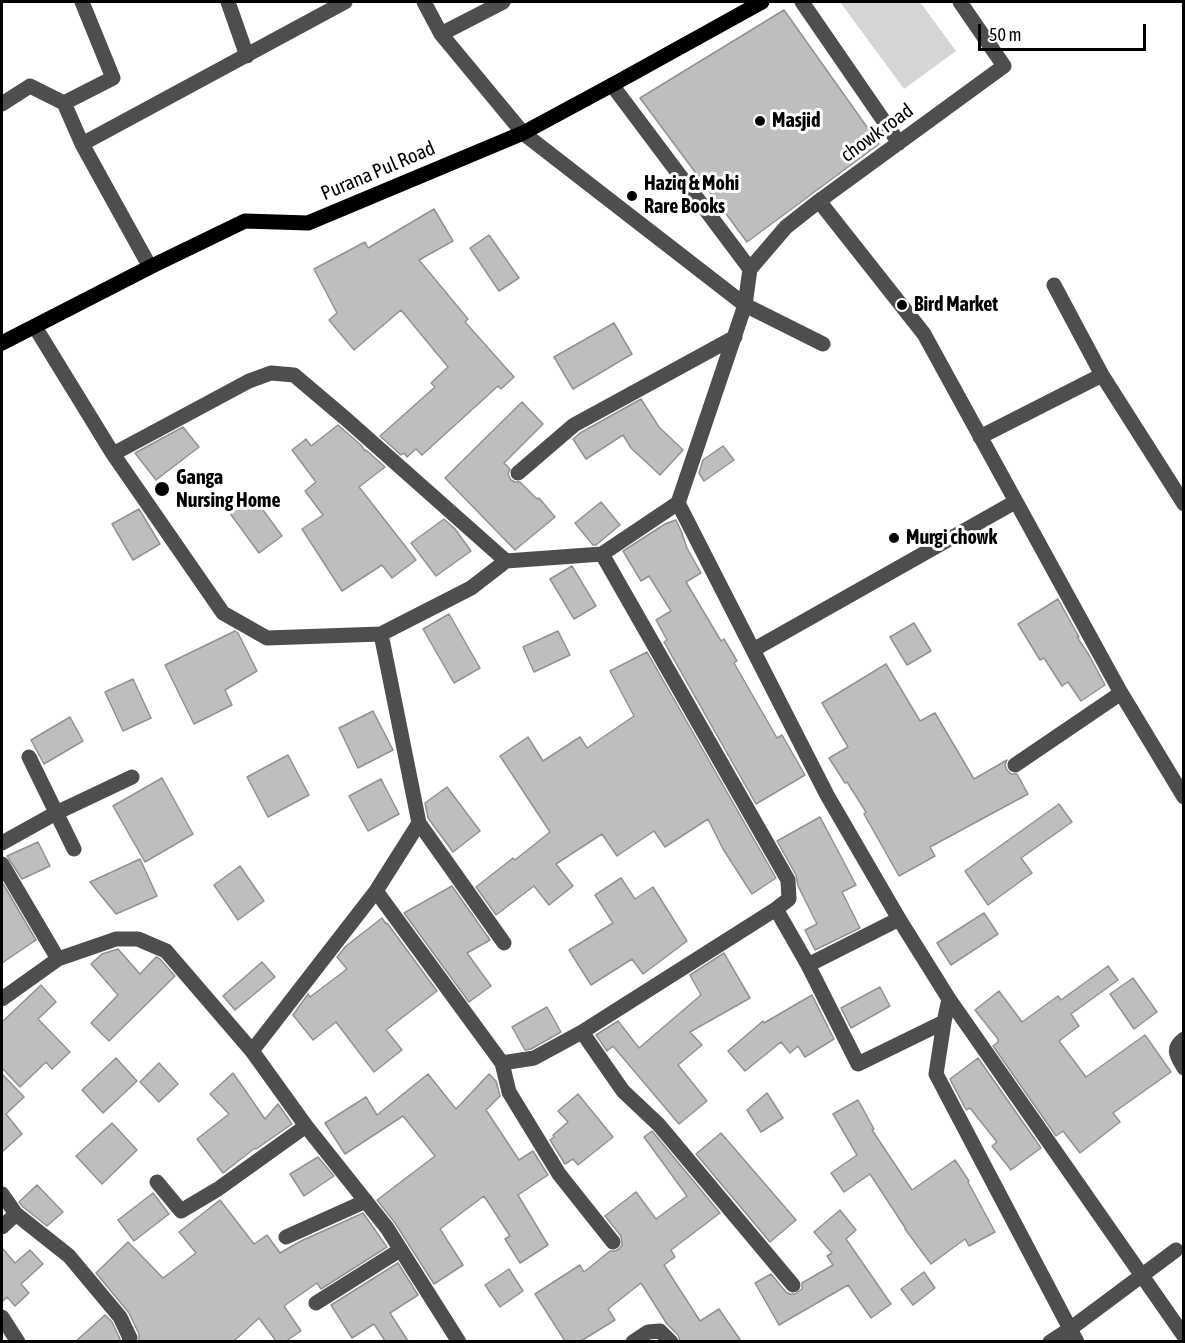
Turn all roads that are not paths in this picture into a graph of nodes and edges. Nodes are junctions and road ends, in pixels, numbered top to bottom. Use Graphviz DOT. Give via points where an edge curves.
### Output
graph roads {
  1 [pos="82,2"];
  2 [pos="228,2"];
  3 [pos="345,2"];
  4 [pos="424,2"];
  5 [pos="503,2"];
  6 [pos="762,2"];
  7 [pos="802,2"];
  8 [pos="960,2"];
  9 [pos="441,34"];
  10 [pos="247,56"];
  11 [pos="612,85"];
  12 [pos="64,103"];
  13 [pos="2,104"];
  14 [pos="523,133"];
  15 [pos="899,142"];
  16 [pos="82,144"];
  17 [pos="819,201"];
  18 [pos="150,267"];
  19 [pos="750,269"];
  20 [pos="1054,285"];
  21 [pos="745,305"];
  22 [pos="35,327"];
  23 [pos="735,337"];
  24 [pos="2,343"];
  25 [pos="823,344"];
  26 [pos="1102,375"];
  27 [pos="980,437"];
  28 [pos="113,454"];
  29 [pos="518,473"];
  30 [pos="1015,502"];
  31 [pos="678,503"];
  32 [pos="1184,504"];
  33 [pos="602,554"];
  34 [pos="506,561"];
  35 [pos="381,634"];
  36 [pos="753,651"];
  37 [pos="1121,693"];
  38 [pos="29,757"];
  39 [pos="1015,765"];
  40 [pos="132,777"];
  41 [pos="1184,797"];
  42 [pos="56,813"];
  43 [pos="419,823"];
  44 [pos="2,843"];
  45 [pos="74,849"];
  46 [pos="2,864"];
  47 [pos="376,891"];
  48 [pos="776,909"];
  49 [pos="899,919"];
  50 [pos="504,943"];
  51 [pos="58,959"];
  52 [pos="808,965"];
  53 [pos="2,999"];
  54 [pos="949,999"];
  55 [pos="944,1022"];
  56 [pos="582,1032"];
  57 [pos="1184,1039"];
  58 [pos="252,1051"];
  59 [pos="502,1063"];
  60 [pos="1184,1068"];
  61 [pos="306,1126"];
  62 [pos="157,1182"];
  63 [pos="2,1194"];
  64 [pos="366,1201"];
  65 [pos="16,1214"];
  66 [pos="2,1227"];
  67 [pos="286,1236"];
  68 [pos="613,1242"];
  69 [pos="399,1250"];
  70 [pos="1176,1250"];
  71 [pos="1142,1277"];
  72 [pos="793,1285"];
  73 [pos="316,1303"];
  74 [pos="2,1317"];
  75 [pos="1074,1335"];
  76 [pos="1184,1336"];
  77 [pos="18,1341"];
  78 [pos="129,1341"];
  79 [pos="459,1341"];
  80 [pos="633,1341"];
  81 [pos="671,1341"];
  82 [pos="1050,1341"];
  1 -- 12 [label="street" via="114,78"];
  2 -- 10 [label="street"];
  3 -- 10 [label="street"];
  4 -- 9 [label="street"];
  5 -- 9 [label="street"];
  6 -- 11 [label="main road, Purana Pul Road"];
  7 -- 15 [label="street"];
  8 -- 15 [label="street, chowk road" via="1004,66"];
  9 -- 14 [label="street"];
  10 -- 16 [label="street"];
  11 -- 14 [label="main road, Purana Pul Road"];
  11 -- 19 [label="street"];
  12 -- 13 [label="street" via="30,86"];
  12 -- 16 [label="street"];
  14 -- 18 [label="main road, Purana Pul Road" via="308,223 245,221"];
  14 -- 21 [label="street"];
  15 -- 17 [label="street, chowk road"];
  16 -- 18 [label="street"];
  17 -- 19 [label="street, chowk road" via="786,227"];
  17 -- 27 [label="street" via="924,334"];
  18 -- 22 [label="main road, Purana Pul Road"];
  19 -- 21 [label="street"];
  20 -- 26 [label="street"];
  21 -- 23 [label="street"];
  21 -- 25 [label="street"];
  22 -- 24 [label="main road, Purana Pul Road"];
  22 -- 28 [label="street"];
  23 -- 29 [label="street" via="574,425"];
  23 -- 31 [label="street"];
  26 -- 27 [label="street"];
  26 -- 32 [label="street"];
  27 -- 30 [label="street"];
  28 -- 34 [label="street" via="249,381 271,373 294,375"];
  28 -- 35 [label="street" via="223,613 267,638"];
  30 -- 36 [label="street"];
  30 -- 37 [label="street"];
  31 -- 33 [label="street"];
  31 -- 36 [label="street"];
  33 -- 34 [label="street"];
  33 -- 48 [label="street" via="788,880 789,899"];
  34 -- 35 [label="street" via="471,588"];
  35 -- 43 [label="street"];
  36 -- 49 [label="street" via="827,795"];
  37 -- 39 [label="street"];
  37 -- 41 [label="street"];
  38 -- 42 [label="street"];
  40 -- 42 [label="street"];
  42 -- 44 [label="street"];
  42 -- 45 [label="street"];
  43 -- 47 [label="street"];
  43 -- 50 [label="street"];
  46 -- 51 [label="street"];
  47 -- 58 [label="street"];
  47 -- 59 [label="street"];
  48 -- 52 [label="street"];
  48 -- 56 [label="street"];
  49 -- 52 [label="street"];
  49 -- 54 [label="street"];
  51 -- 53 [label="street"];
  51 -- 58 [label="street" via="116,939 138,939 166,951"];
  52 -- 55 [label="street" via="858,1064"];
  54 -- 55 [label="street"];
  54 -- 71 [label="street"];
  55 -- 75 [label="street" via="936,1074"];
  56 -- 59 [label="street" via="534,1058"];
  56 -- 72 [label="street" via="623,1091 659,1125"];
  57 -- 60 [label="street" via="1175,1054"];
  58 -- 61 [label="street"];
  59 -- 68 [label="street" via="509,1092 559,1174"];
  61 -- 62 [label="street" via="182,1211"];
  61 -- 64 [label="street"];
  63 -- 65 [label="street"];
  64 -- 67 [label="street"];
  64 -- 69 [label="street"];
  65 -- 66 [label="street"];
  65 -- 78 [label="street" via="69,1256 120,1317"];
  69 -- 73 [label="street"];
  69 -- 79 [label="street"];
  70 -- 71 [label="street"];
  71 -- 75 [label="street"];
  71 -- 76 [label="street"];
  74 -- 77 [label="street"];
  75 -- 82 [label="street"];
  80 -- 81 [label="street" via="648,1332 660,1331"];
}
